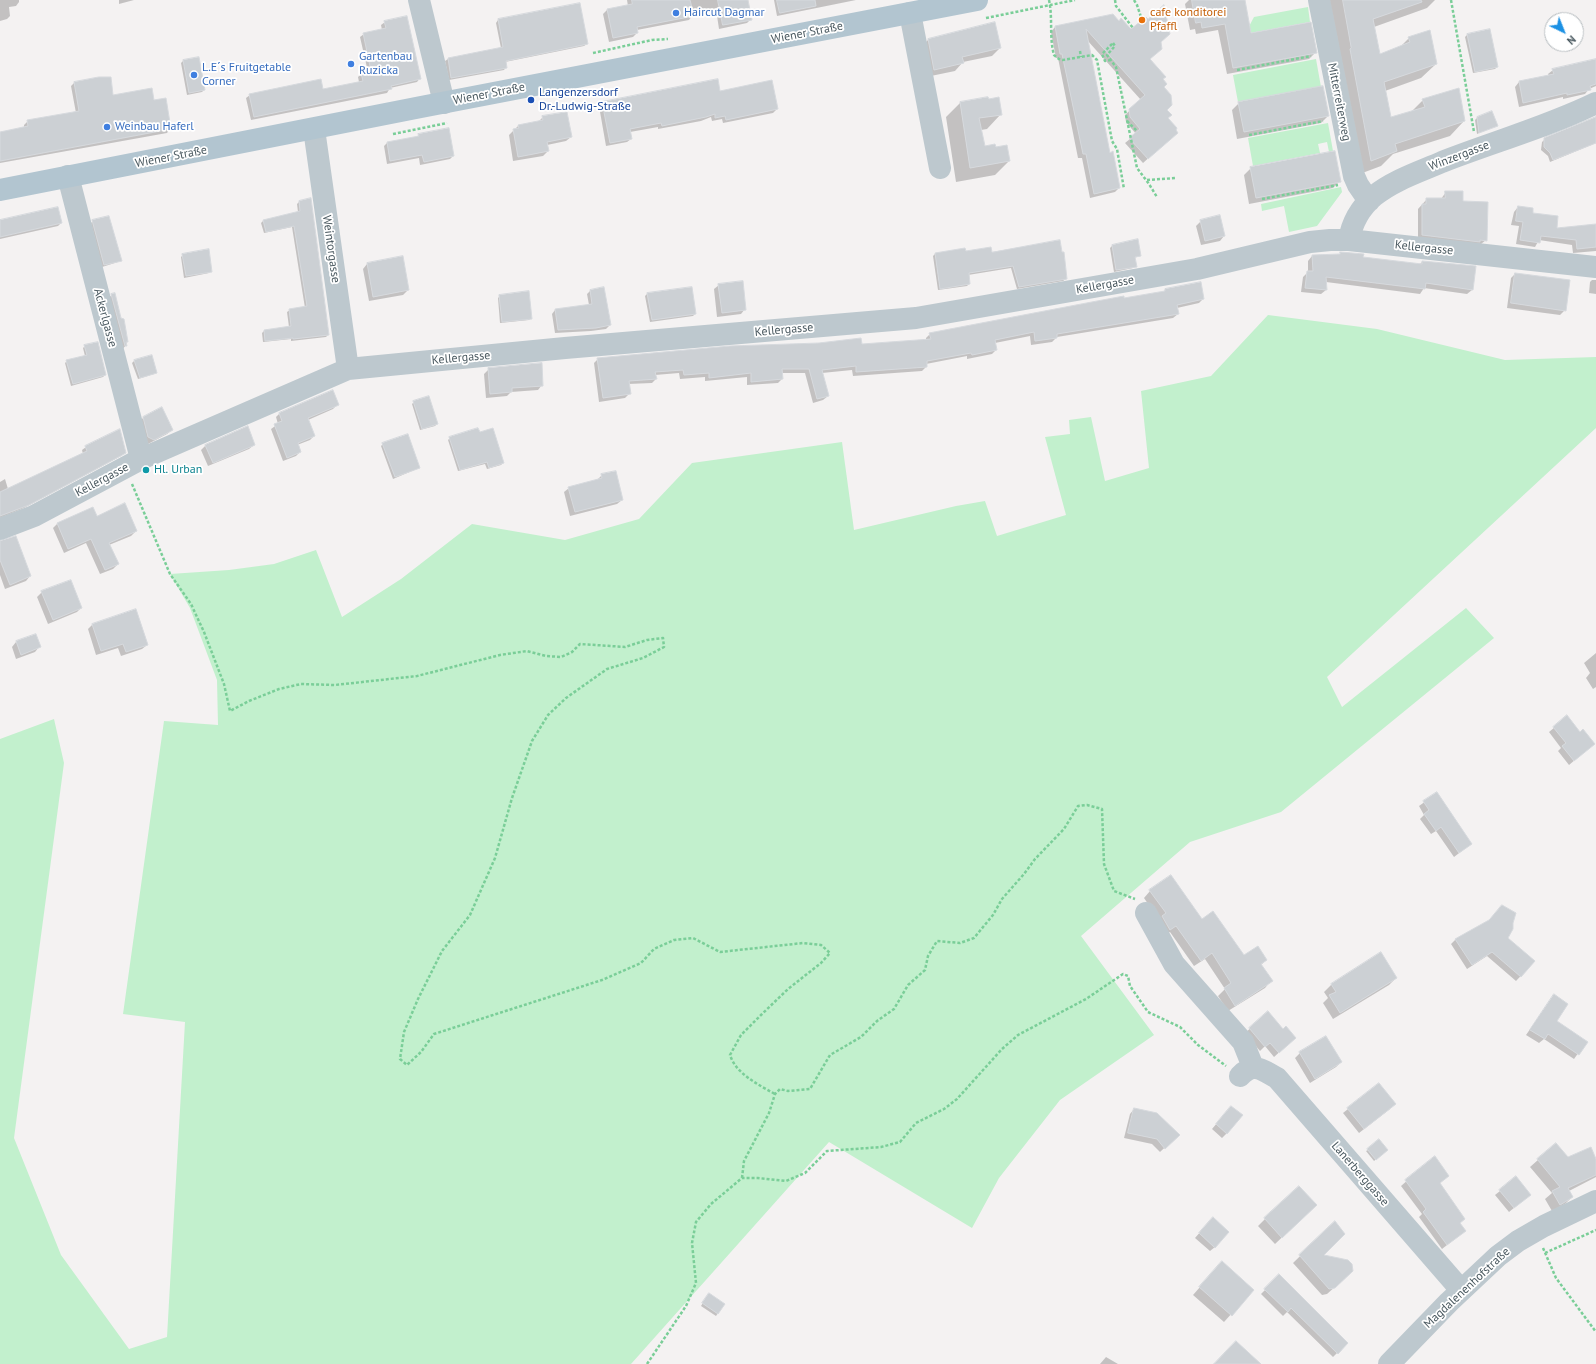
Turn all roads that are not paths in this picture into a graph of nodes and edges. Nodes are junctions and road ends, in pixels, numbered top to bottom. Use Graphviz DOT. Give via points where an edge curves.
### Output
graph roads {
  1 [pos="419,0"];
  2 [pos="978,0"];
  3 [pos="1319,0"];
  4 [pos="910,13"];
  5 [pos="444,103"];
  6 [pos="1596,103"];
  7 [pos="314,129"];
  8 [pos="940,168"];
  9 [pos="68,176"];
  10 [pos="0,190"];
  11 [pos="1369,201"];
  12 [pos="1350,240"];
  13 [pos="1596,267"];
  14 [pos="348,369"];
  15 [pos="133,463"];
  16 [pos="0,529"];
  17 [pos="1146,913"];
  18 [pos="1596,1201"];
  19 [pos="1461,1290"];
  20 [pos="1389,1364"];
  1 -- 5 [label="street"];
  2 -- 4 [label="main road, Wiener Straße"];
  3 -- 11 [label="street, Mitterreiterweg" via="1356,182"];
  4 -- 5 [label="main road, Wiener Straße"];
  4 -- 8 [label="street"];
  5 -- 7 [label="main road, Wiener Straße"];
  6 -- 11 [label="street, Winzergasse" via="1408,176"];
  7 -- 9 [label="main road, Wiener Straße"];
  7 -- 14 [label="street, Weintorgasse"];
  9 -- 10 [label="main road, Wiener Straße"];
  9 -- 15 [label="street, Ackerlgasse"];
  11 -- 12 [label="street, Winzergasse" via="1356,218"];
  12 -- 13 [label="street, Kellergasse"];
  12 -- 14 [label="street, Kellergasse" via="1310,242 1197,269 916,318"];
  14 -- 15 [label="street, Kellergasse"];
  15 -- 16 [label="street, Kellergasse" via="34,516"];
  17 -- 19 [label="street, Lanerberggasse" via="1174,964 1243,1042 1246,1072 1265,1071 1277,1078"];
  18 -- 19 [label="street, Magdalenenhofstraße" via="1536,1231 1498,1256"];
  19 -- 20 [label="street, Magdalenenhofstraße"];
}
